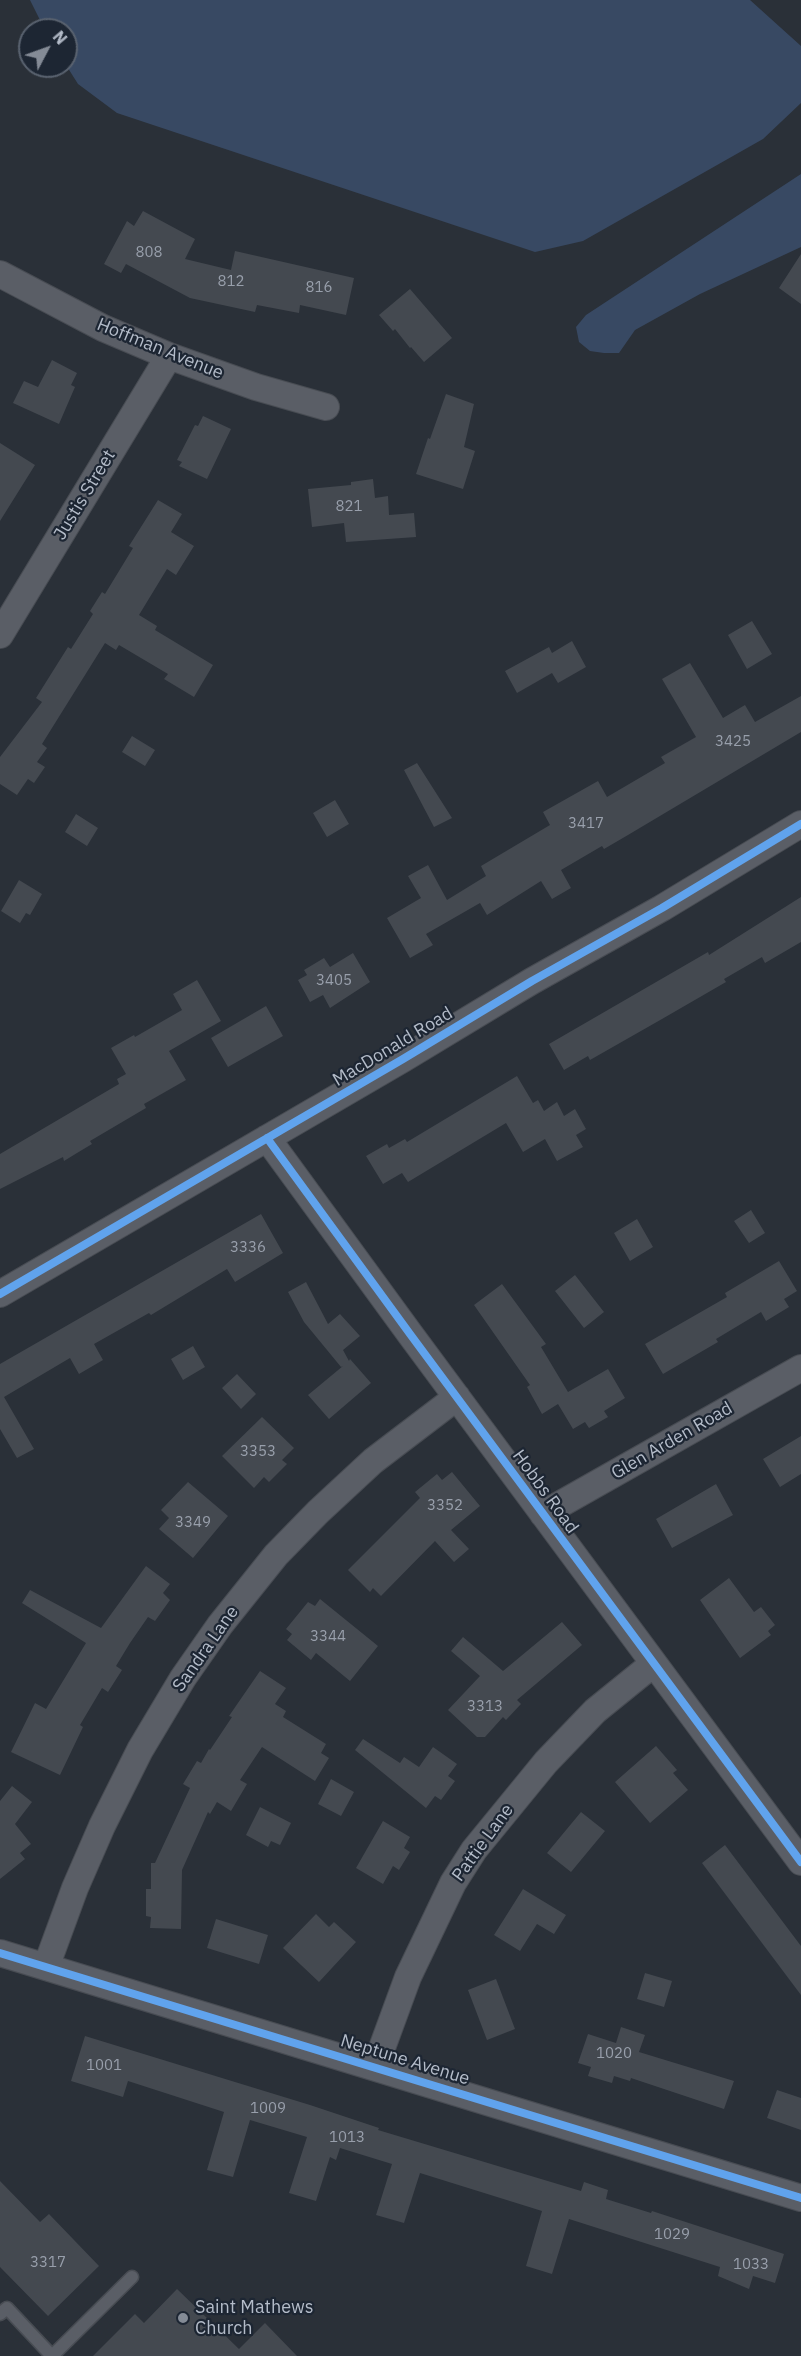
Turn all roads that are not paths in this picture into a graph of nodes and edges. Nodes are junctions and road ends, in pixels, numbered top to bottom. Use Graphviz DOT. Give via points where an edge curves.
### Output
graph roads {
  1 [pos="0,274"];
  2 [pos="169,356"];
  3 [pos="326,406"];
  4 [pos="0,635"];
  5 [pos="801,824"];
  6 [pos="267,1138"];
  7 [pos="0,1294"];
  8 [pos="801,1368"];
  9 [pos="457,1397"];
  10 [pos="543,1514"];
  11 [pos="653,1664"];
  12 [pos="801,1862"];
  13 [pos="0,1953"];
  14 [pos="46,1967"];
  15 [pos="375,2067"];
  16 [pos="801,2198"];
  17 [pos="132,2277"];
  18 [pos="0,2314"];
  19 [pos="52,2356"];
  1 -- 2 [label="street, Hoffman Avenue" via="103,328"];
  2 -- 3 [label="street, Hoffman Avenue" via="256,387"];
  2 -- 4 [label="street, Justis Street"];
  5 -- 6 [label="street, MacDonald Road"];
  6 -- 7 [label="street, MacDonald Road"];
  6 -- 9 [label="street, Hobbs Road"];
  8 -- 10 [label="street, Glen Arden Road"];
  9 -- 10 [label="street, Hobbs Road"];
  9 -- 14 [label="street, Sandra Lane" via="373,1461 318,1512 276,1555 220,1625 183,1678 130,1769 102,1826"];
  10 -- 11 [label="street, Hobbs Road"];
  11 -- 12 [label="street, Hobbs Road"];
  11 -- 15 [label="street, Pattie Lane" via="594,1711 546,1762 474,1850 453,1883 408,1977"];
  13 -- 14 [label="street, Neptune Avenue"];
  14 -- 15 [label="street, Neptune Avenue"];
  15 -- 16 [label="street, Neptune Avenue"];
  17 -- 19 [label="lane"];
  18 -- 19 [label="lane" via="7,2308"];
}
